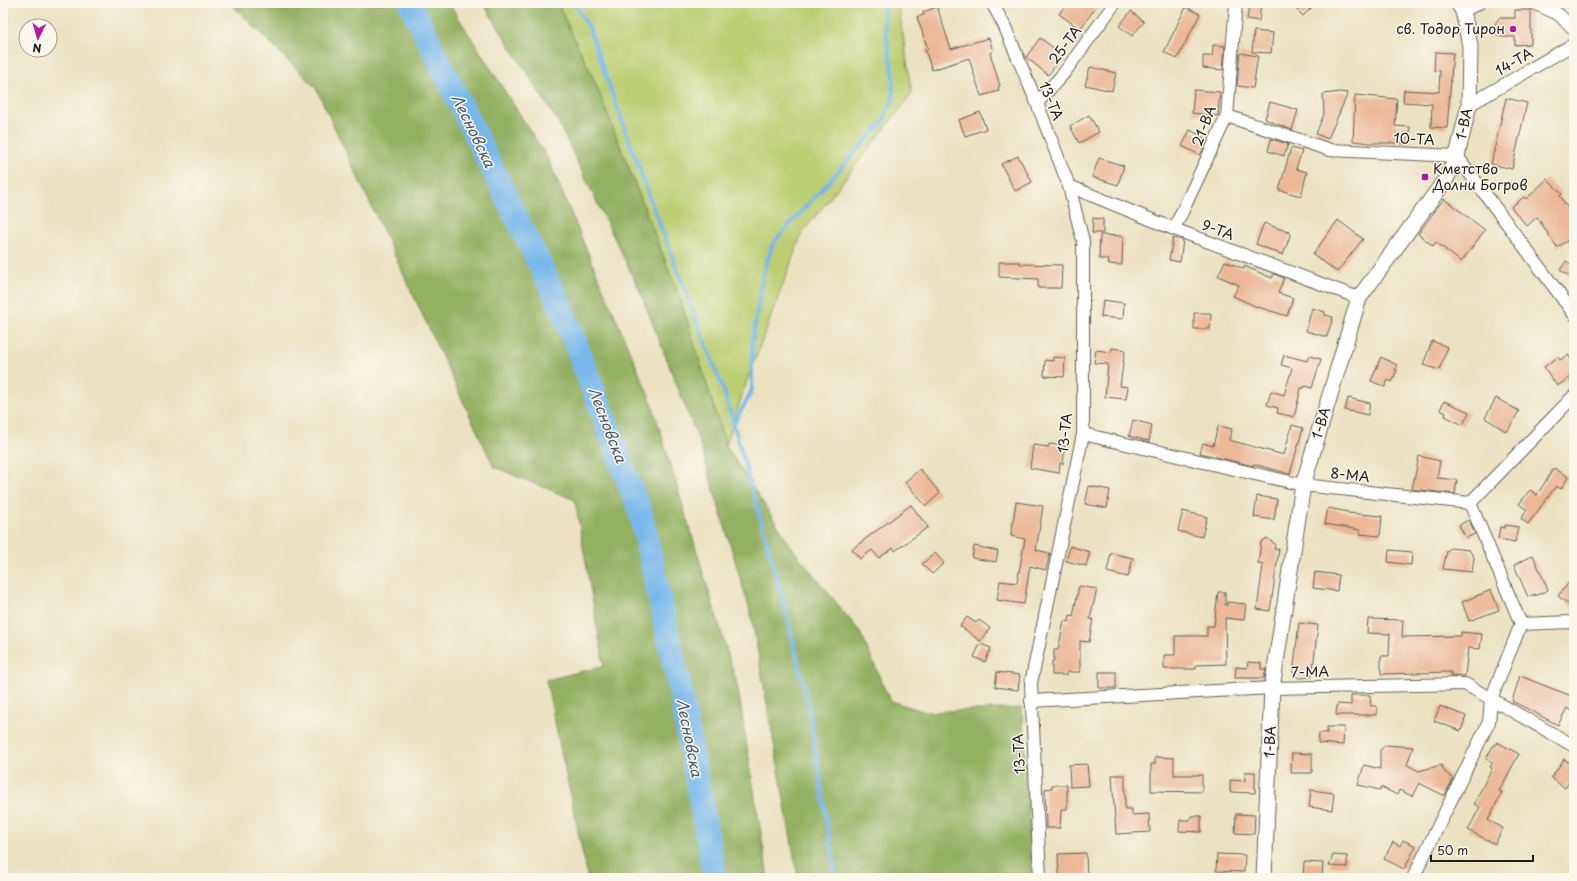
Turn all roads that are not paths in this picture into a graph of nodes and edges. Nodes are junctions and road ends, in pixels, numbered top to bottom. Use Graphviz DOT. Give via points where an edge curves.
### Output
graph roads {
  1 [pos="992,3"];
  2 [pos="1115,3"];
  3 [pos="1236,3"];
  4 [pos="1479,3"];
  5 [pos="1534,3"];
  6 [pos="1460,7"];
  7 [pos="1574,29"];
  8 [pos="1574,44"];
  9 [pos="1037,103"];
  10 [pos="1468,105"];
  11 [pos="1227,116"];
  12 [pos="1457,156"];
  13 [pos="1069,186"];
  14 [pos="1174,229"];
  15 [pos="1359,298"];
  16 [pos="1574,314"];
  17 [pos="1574,396"];
  18 [pos="1083,434"];
  19 [pos="1303,485"];
  20 [pos="1470,503"];
  21 [pos="1574,621"];
  22 [pos="1520,624"];
  23 [pos="1272,688"];
  24 [pos="1491,699"];
  25 [pos="1031,701"];
  26 [pos="1574,746"];
  27 [pos="1040,878"];
  28 [pos="1264,878"];
  29 [pos="1413,878"];
  1 -- 9 [label="street, 13-ТА"];
  2 -- 9 [label="street, 25-ТА" via="1064,73"];
  3 -- 11 [label="street, 21-ВА"];
  4 -- 6 [label="street"];
  5 -- 7 [label="street" via="1558,14"];
  6 -- 10 [label="street, 1-ВА" via="1470,46"];
  8 -- 10 [label="street, 14-ТА"];
  9 -- 13 [label="street, 13-ТА"];
  10 -- 12 [label="street, 1-ВА"];
  11 -- 12 [label="street, 10-ТА" via="1330,150"];
  11 -- 14 [label="street, 21-ВА"];
  12 -- 15 [label="street, 1-ВА" via="1446,179"];
  12 -- 16 [label="street"];
  13 -- 14 [label="street, 9-ТА"];
  13 -- 18 [label="street, 13-ТА" via="1083,241"];
  14 -- 15 [label="street, 9-ТА"];
  15 -- 19 [label="street, 1-ВА"];
  17 -- 20 [label="street"];
  18 -- 19 [label="street, 8-МА"];
  18 -- 25 [label="street, 13-ТА" via="1031,683"];
  19 -- 20 [label="street, 8-МА"];
  19 -- 23 [label="street, 1-ВА"];
  20 -- 22 [label="street"];
  21 -- 22 [label="street"];
  22 -- 24 [label="street"];
  23 -- 24 [label="street, 7-МА" via="1465,684"];
  23 -- 25 [label="street, 7-МА"];
  23 -- 28 [label="street, 1-ВА"];
  24 -- 26 [label="street, 7-МА"];
  24 -- 29 [label="street" via="1489,722"];
  25 -- 27 [label="street, 13-ТА"];
}
